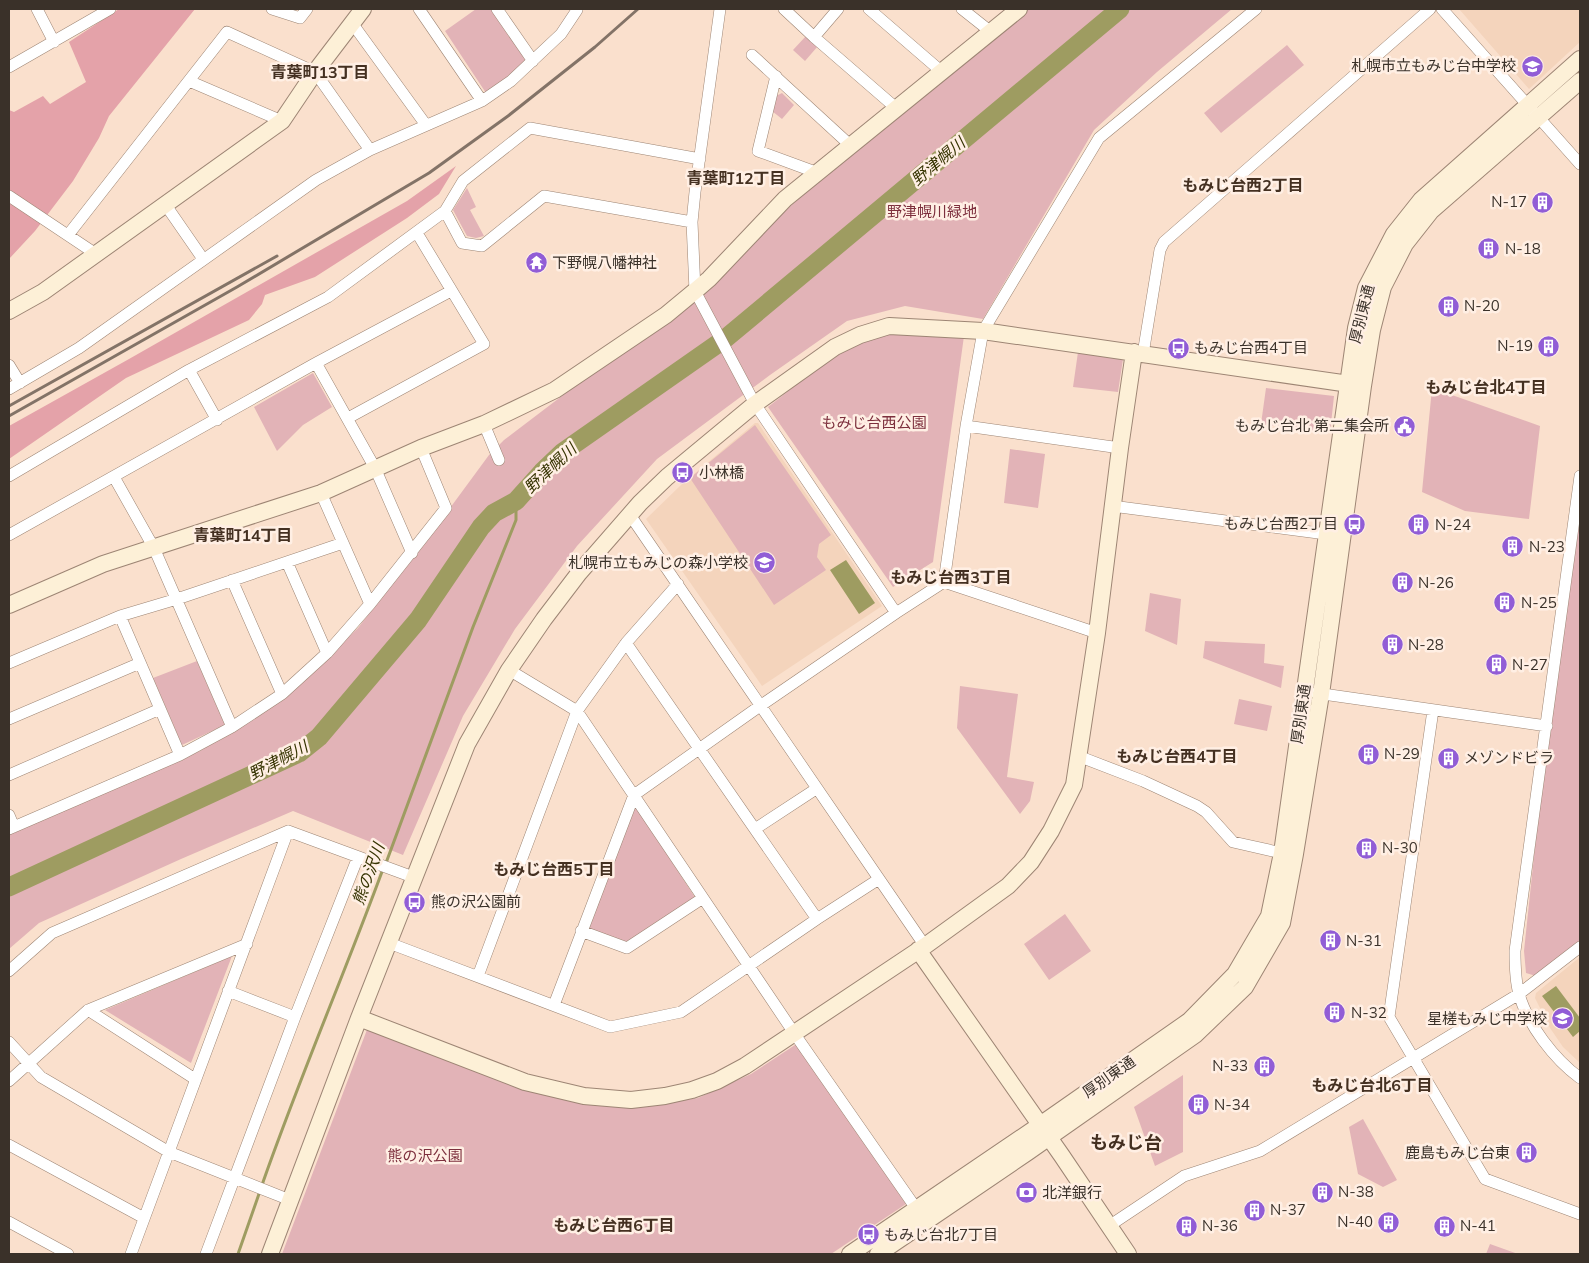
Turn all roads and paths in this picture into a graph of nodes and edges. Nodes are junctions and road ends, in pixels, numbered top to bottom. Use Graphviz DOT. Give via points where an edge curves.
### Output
graph roads {
  1 [pos="37,9"];
  2 [pos="110,9"];
  3 [pos="272,9"];
  4 [pos="307,9"];
  5 [pos="363,9"];
  6 [pos="419,9"];
  7 [pos="497,9"];
  8 [pos="576,9"];
  9 [pos="720,9"];
  10 [pos="784,9"];
  11 [pos="838,9"];
  12 [pos="869,9"];
  13 [pos="962,9"];
  14 [pos="1019,9"];
  15 [pos="1256,9"];
  16 [pos="1430,9"];
  17 [pos="1442,9"];
  18 [pos="352,22"];
  19 [pos="991,32"];
  20 [pos="814,36"];
  21 [pos="54,42"];
  22 [pos="752,55"];
  23 [pos="1580,59"];
  24 [pos="533,61"];
  25 [pos="9,67"];
  26 [pos="315,72"];
  27 [pos="942,72"];
  28 [pos="776,76"];
  29 [pos="189,81"];
  30 [pos="1580,81"];
  31 [pos="482,101"];
  32 [pos="896,108"];
  33 [pos="1534,111"];
  34 [pos="282,121"];
  35 [pos="426,125"];
  36 [pos="850,145"];
  37 [pos="370,150"];
  38 [pos="700,159"];
  39 [pos="1580,164"];
  40 [pos="818,173"];
  41 [pos="9,196"];
  42 [pos="165,204"];
  43 [pos="445,211"];
  44 [pos="692,222"];
  45 [pos="417,233"];
  46 [pos="68,235"];
  47 [pos="96,254"];
  48 [pos="203,259"];
  49 [pos="451,291"];
  50 [pos="698,297"];
  51 [pos="9,311"];
  52 [pos="983,331"];
  53 [pos="1139,353"];
  54 [pos="316,363"];
  55 [pos="9,365"];
  56 [pos="189,370"];
  57 [pos="20,383"];
  58 [pos="1356,385"];
  59 [pos="9,389"];
  60 [pos="755,404"];
  61 [pos="348,418"];
  62 [pos="217,420"];
  63 [pos="484,424"];
  64 [pos="966,426"];
  65 [pos="421,448"];
  66 [pos="1120,448"];
  67 [pos="499,460"];
  68 [pos="375,468"];
  69 [pos="9,476"];
  70 [pos="1580,476"];
  71 [pos="114,477"];
  72 [pos="321,493"];
  73 [pos="1112,506"];
  74 [pos="1578,513"];
  75 [pos="630,515"];
  76 [pos="11,529"];
  77 [pos="1326,534"];
  78 [pos="343,544"];
  79 [pos="154,548"];
  80 [pos="412,553"];
  81 [pos="287,562"];
  82 [pos="232,580"];
  83 [pos="944,582"];
  84 [pos="678,584"];
  85 [pos="177,599"];
  86 [pos="370,604"];
  87 [pos="9,605"];
  88 [pos="896,613"];
  89 [pos="120,616"];
  90 [pos="1097,633"];
  91 [pos="626,643"];
  92 [pos="327,653"];
  93 [pos="9,663"];
  94 [pos="140,663"];
  95 [pos="509,670"];
  96 [pos="1304,692"];
  97 [pos="282,694"];
  98 [pos="1320,694"];
  99 [pos="760,706"];
  100 [pos="160,709"];
  101 [pos="1433,710"];
  102 [pos="577,711"];
  103 [pos="9,719"];
  104 [pos="1547,726"];
  105 [pos="232,727"];
  106 [pos="700,748"];
  107 [pos="180,755"];
  108 [pos="1078,756"];
  109 [pos="9,775"];
  110 [pos="816,789"];
  111 [pos="634,795"];
  112 [pos="9,815"];
  113 [pos="11,828"];
  114 [pos="755,829"];
  115 [pos="288,831"];
  116 [pos="1282,853"];
  117 [pos="358,857"];
  118 [pos="413,877"];
  119 [pos="879,880"];
  120 [pos="703,898"];
  121 [pos="818,919"];
  122 [pos="581,931"];
  123 [pos="388,943"];
  124 [pos="247,944"];
  125 [pos="1580,947"];
  126 [pos="921,948"];
  127 [pos="749,967"];
  128 [pos="9,971"];
  129 [pos="478,976"];
  130 [pos="228,991"];
  131 [pos="1519,994"];
  132 [pos="554,1005"];
  133 [pos="88,1010"];
  134 [pos="295,1017"];
  135 [pos="359,1018"];
  136 [pos="794,1033"];
  137 [pos="9,1042"];
  138 [pos="1413,1059"];
  139 [pos="28,1064"];
  140 [pos="1580,1078"];
  141 [pos="195,1079"];
  142 [pos="9,1081"];
  143 [pos="1045,1131"];
  144 [pos="9,1145"];
  145 [pos="169,1152"];
  146 [pos="235,1178"];
  147 [pos="284,1197"];
  148 [pos="1580,1214"];
  149 [pos="921,1215"];
  150 [pos="144,1218"];
  151 [pos="9,1222"];
  152 [pos="1109,1226"];
  153 [pos="68,1254"];
  154 [pos="131,1254"];
  155 [pos="206,1254"];
  156 [pos="270,1254"];
  157 [pos="850,1254"];
  158 [pos="878,1254"];
  159 [pos="1128,1254"];
  1 -- 21 [label="street"];
  2 -- 21 [label="street"];
  3 -- 4 [label="street" via="300,18"];
  5 -- 18 [label="street"];
  6 -- 31 [label="street"];
  7 -- 24 [label="street"];
  8 -- 24 [label="street" via="561,34"];
  9 -- 38 [label="street"];
  10 -- 20 [label="street"];
  11 -- 20 [label="street"];
  12 -- 27 [label="street"];
  13 -- 19 [label="street"];
  14 -- 19 [label="street"];
  15 -- 52 [label="street" via="1099,138"];
  16 -- 53 [label="street" via="1164,242"];
  17 -- 33 [label="street"];
  18 -- 26 [label="street"];
  18 -- 35 [label="street"];
  19 -- 27 [label="street"];
  20 -- 32 [label="street"];
  21 -- 25 [label="street"];
  22 -- 28 [label="street"];
  23 -- 33 [label="street, 厚別東通"];
  24 -- 31 [label="street" via="511,82"];
  26 -- 29 [label="street" via="227,32"];
  26 -- 34 [label="street"];
  26 -- 37 [label="street"];
  27 -- 32 [label="street"];
  28 -- 36 [label="street"];
  28 -- 40 [label="street" via="758,151"];
  29 -- 34 [label="street"];
  29 -- 46 [label="street"];
  30 -- 33 [label="street, 厚別東通"];
  31 -- 35 [label="street"];
  32 -- 36 [label="street"];
  33 -- 39 [label="street"];
  33 -- 58 [label="street, 厚別東通" via="1431,211 1405,244 1383,287"];
  34 -- 42 [label="street"];
  35 -- 37 [label="street"];
  36 -- 40 [label="street"];
  37 -- 48 [label="street" via="316,180"];
  38 -- 43 [label="street" via="530,128 463,181"];
  38 -- 44 [label="street"];
  40 -- 50 [label="street" via="785,199 709,279"];
  41 -- 46 [label="street"];
  42 -- 47 [label="street"];
  42 -- 48 [label="street"];
  43 -- 44 [label="street" via="462,243 482,246 544,196"];
  43 -- 45 [label="street"];
  44 -- 50 [label="street"];
  45 -- 49 [label="street"];
  45 -- 56 [label="street" via="328,297"];
  46 -- 47 [label="street"];
  47 -- 51 [label="street" via="43,292"];
  48 -- 57 [label="street" via="78,348"];
  49 -- 54 [label="street"];
  49 -- 61 [label="street" via="484,344"];
  50 -- 60 [label="street"];
  50 -- 63 [label="street" via="555,390"];
  52 -- 53 [label="street"];
  52 -- 60 [label="street" via="890,326 860,335 835,347"];
  52 -- 64 [label="street"];
  53 -- 58 [label="street"];
  53 -- 66 [label="street"];
  54 -- 61 [label="street"];
  54 -- 62 [label="street"];
  55 -- 57 [label="street"];
  56 -- 62 [label="street"];
  56 -- 69 [label="street"];
  57 -- 59 [label="street"];
  58 -- 77 [label="street, 厚別東通"];
  58 -- 98 [label="street, 厚別東通"];
  60 -- 75 [label="street" via="667,477"];
  60 -- 88 [label="street"];
  61 -- 68 [label="street"];
  62 -- 71 [label="street"];
  63 -- 65 [label="street"];
  63 -- 67 [label="street"];
  64 -- 66 [label="street"];
  64 -- 83 [label="street"];
  65 -- 68 [label="street"];
  65 -- 80 [label="street" via="446,508"];
  66 -- 73 [label="street"];
  68 -- 72 [label="street"];
  68 -- 80 [label="street"];
  70 -- 74 [label="street"];
  71 -- 76 [label="street"];
  71 -- 79 [label="street"];
  72 -- 78 [label="street"];
  72 -- 79 [label="street"];
  73 -- 77 [label="street"];
  73 -- 90 [label="street"];
  74 -- 104 [label="street"];
  75 -- 84 [label="street"];
  75 -- 95 [label="street" via="576,570"];
  77 -- 96 [label="street, 厚別東通"];
  78 -- 81 [label="street"];
  78 -- 86 [label="street"];
  79 -- 85 [label="street"];
  79 -- 87 [label="street" via="103,564"];
  80 -- 86 [label="street"];
  81 -- 82 [label="street"];
  81 -- 92 [label="street"];
  82 -- 85 [label="street"];
  82 -- 97 [label="street"];
  83 -- 88 [label="street"];
  83 -- 90 [label="street"];
  84 -- 91 [label="street"];
  84 -- 99 [label="street"];
  85 -- 89 [label="street"];
  85 -- 105 [label="street"];
  86 -- 92 [label="street"];
  88 -- 99 [label="street"];
  89 -- 93 [label="street"];
  89 -- 94 [label="street"];
  90 -- 108 [label="street"];
  91 -- 102 [label="street"];
  91 -- 106 [label="street"];
  92 -- 97 [label="street"];
  94 -- 100 [label="street"];
  94 -- 103 [label="street"];
  95 -- 102 [label="street"];
  95 -- 118 [label="street" via="467,744"];
  96 -- 98 [label="street"];
  96 -- 116 [label="street, 厚別東通"];
  97 -- 105 [label="street"];
  98 -- 101 [label="street"];
  98 -- 143 [label="street, 厚別東通" via="1282,924 1245,987 1195,1035"];
  99 -- 106 [label="street"];
  99 -- 110 [label="street"];
  100 -- 107 [label="street"];
  100 -- 109 [label="street"];
  101 -- 104 [label="street"];
  101 -- 138 [label="street" via="1389,1017"];
  102 -- 111 [label="street"];
  102 -- 129 [label="street"];
  104 -- 131 [label="street" via="1515,951"];
  105 -- 107 [label="street"];
  106 -- 111 [label="street"];
  106 -- 114 [label="street"];
  107 -- 113 [label="street"];
  108 -- 116 [label="street" via="1197,806 1233,842"];
  108 -- 126 [label="street" via="1074,784 1051,831 1031,862 1008,886"];
  110 -- 114 [label="street"];
  110 -- 119 [label="street"];
  111 -- 120 [label="street"];
  111 -- 122 [label="street"];
  112 -- 113 [label="street"];
  114 -- 121 [label="street"];
  115 -- 117 [label="street"];
  115 -- 124 [label="street"];
  115 -- 128 [label="street" via="52,933"];
  116 -- 143 [label="street, 厚別東通" via="1269,916 1235,974 1190,1021"];
  117 -- 118 [label="street"];
  117 -- 134 [label="street"];
  118 -- 123 [label="street"];
  119 -- 121 [label="street"];
  119 -- 126 [label="street"];
  120 -- 122 [label="street" via="627,948"];
  120 -- 127 [label="street"];
  121 -- 127 [label="street"];
  122 -- 132 [label="street"];
  123 -- 129 [label="street"];
  123 -- 135 [label="street"];
  124 -- 130 [label="street"];
  124 -- 133 [label="street"];
  125 -- 131 [label="street"];
  126 -- 136 [label="street"];
  126 -- 143 [label="street"];
  127 -- 132 [label="street" via="682,1012 610,1027"];
  127 -- 136 [label="street"];
  129 -- 132 [label="street"];
  130 -- 134 [label="street"];
  130 -- 141 [label="street"];
  131 -- 138 [label="street"];
  131 -- 140 [label="street" via="1540,1037 1557,1059"];
  133 -- 139 [label="street"];
  133 -- 141 [label="street"];
  134 -- 146 [label="street"];
  135 -- 136 [label="street" via="525,1082 584,1096 631,1100 665,1096 717,1081"];
  135 -- 147 [label="street"];
  136 -- 149 [label="street"];
  137 -- 139 [label="street"];
  138 -- 148 [label="street" via="1485,1179"];
  138 -- 152 [label="street" via="1260,1151 1184,1176"];
  139 -- 142 [label="street"];
  139 -- 145 [label="street" via="41,1077"];
  141 -- 145 [label="street"];
  143 -- 149 [label="street, 厚別東通"];
  143 -- 152 [label="street"];
  144 -- 150 [label="street"];
  145 -- 146 [label="street"];
  145 -- 150 [label="street"];
  146 -- 147 [label="street"];
  146 -- 155 [label="street"];
  147 -- 156 [label="street"];
  149 -- 157 [label="street, 厚別東通"];
  149 -- 158 [label="street, 厚別東通"];
  150 -- 154 [label="street"];
  151 -- 153 [label="street"];
  152 -- 159 [label="street"];
}
